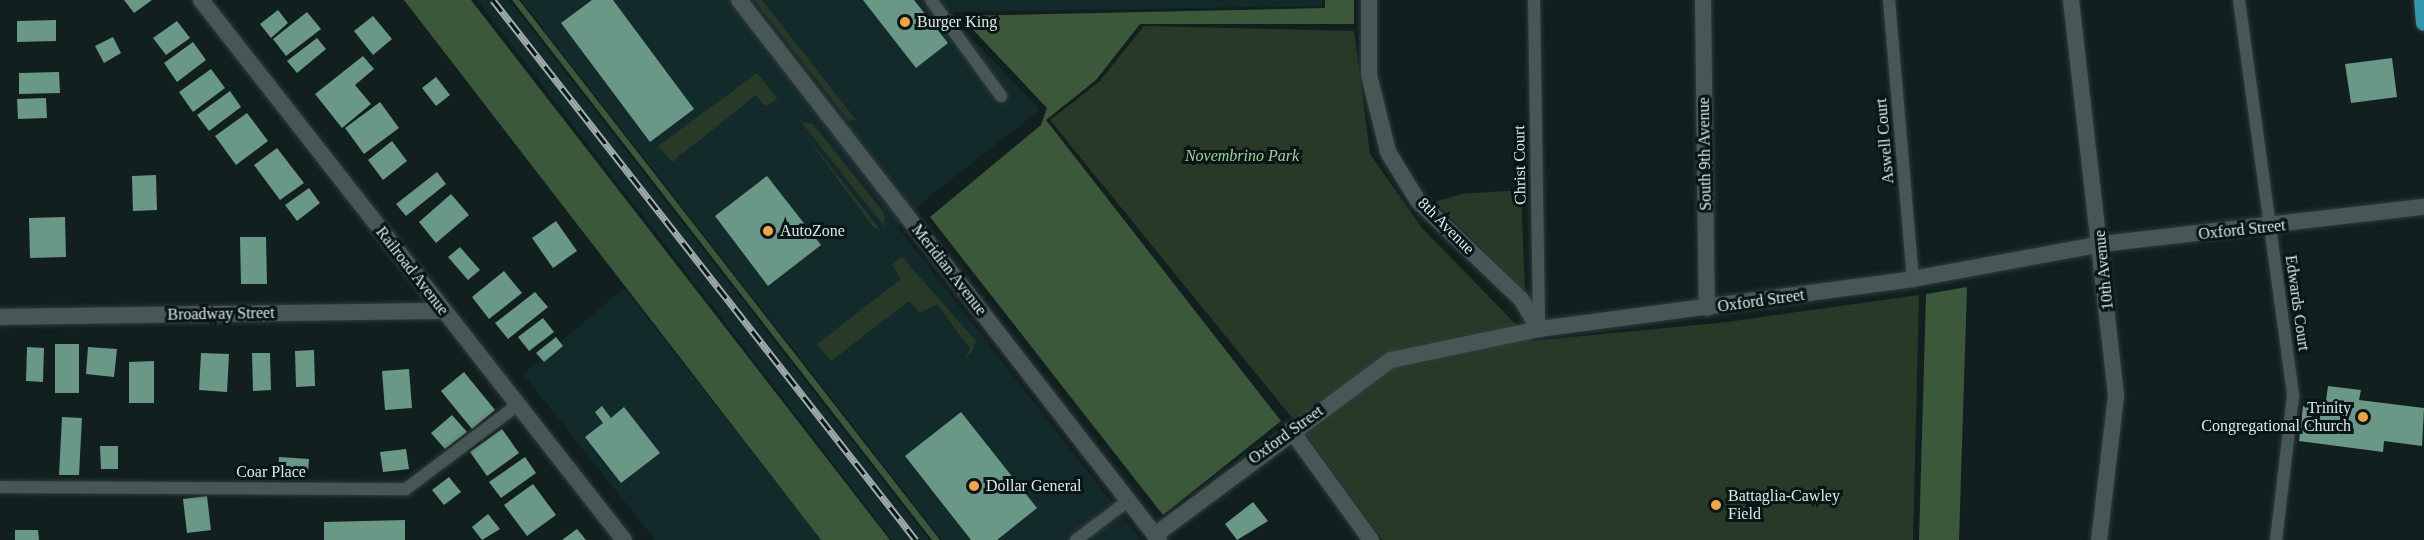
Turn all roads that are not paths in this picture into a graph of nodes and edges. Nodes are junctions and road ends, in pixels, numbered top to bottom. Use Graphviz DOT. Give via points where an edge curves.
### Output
graph roads {
  1 [pos="201,0"];
  2 [pos="739,0"];
  3 [pos="931,0"];
  4 [pos="1369,0"];
  5 [pos="1534,0"];
  6 [pos="1703,0"];
  7 [pos="1889,0"];
  8 [pos="2071,0"];
  9 [pos="2239,0"];
  10 [pos="2422,0"];
  11 [pos="2424,23"];
  12 [pos="1001,96"];
  13 [pos="2424,207"];
  14 [pos="2270,228"];
  15 [pos="2102,244"];
  16 [pos="1913,279"];
  17 [pos="1707,308"];
  18 [pos="443,310"];
  19 [pos="0,317"];
  20 [pos="1539,329"];
  21 [pos="515,406"];
  22 [pos="1291,430"];
  23 [pos="0,487"];
  24 [pos="1128,501"];
  25 [pos="1090,536"];
  26 [pos="1157,538"];
  27 [pos="624,540"];
  28 [pos="1076,540"];
  29 [pos="1371,540"];
  30 [pos="2099,540"];
  31 [pos="2276,540"];
  1 -- 18 [label="street, Railroad Avenue"];
  2 -- 24 [label="street, Meridian Avenue"];
  3 -- 12 [label="lane"];
  4 -- 20 [label="street, 8th Avenue" via="1369,75 1388,152 1418,201 1521,299"];
  5 -- 20 [label="lane, Christ Court"];
  6 -- 17 [label="street, South 9th Avenue"];
  7 -- 16 [label="lane, Aswell Court"];
  8 -- 15 [label="street, 10th Avenue"];
  9 -- 14 [label="lane, Edwards Court"];
  10 -- 11 [label="main road"];
  13 -- 14 [label="street, Oxford Street"];
  14 -- 15 [label="street, Oxford Street"];
  14 -- 31 [label="lane, Edwards Court" via="2293,396"];
  15 -- 16 [label="street, Oxford Street"];
  15 -- 30 [label="street, 10th Avenue" via="2116,396"];
  16 -- 17 [label="street, Oxford Street"];
  17 -- 20 [label="street, Oxford Street"];
  18 -- 19 [label="street, Broadway Street"];
  18 -- 21 [label="street, Railroad Avenue"];
  20 -- 22 [label="street, Oxford Street" via="1391,360"];
  21 -- 23 [label="lane, Coar Place" via="406,489"];
  21 -- 27 [label="street, Railroad Avenue"];
  22 -- 26 [label="street, Oxford Street"];
  22 -- 29 [label="street"];
  24 -- 25 [label="lane"];
  24 -- 26 [label="street, Meridian Avenue"];
  25 -- 28 [label="lane"];
}
